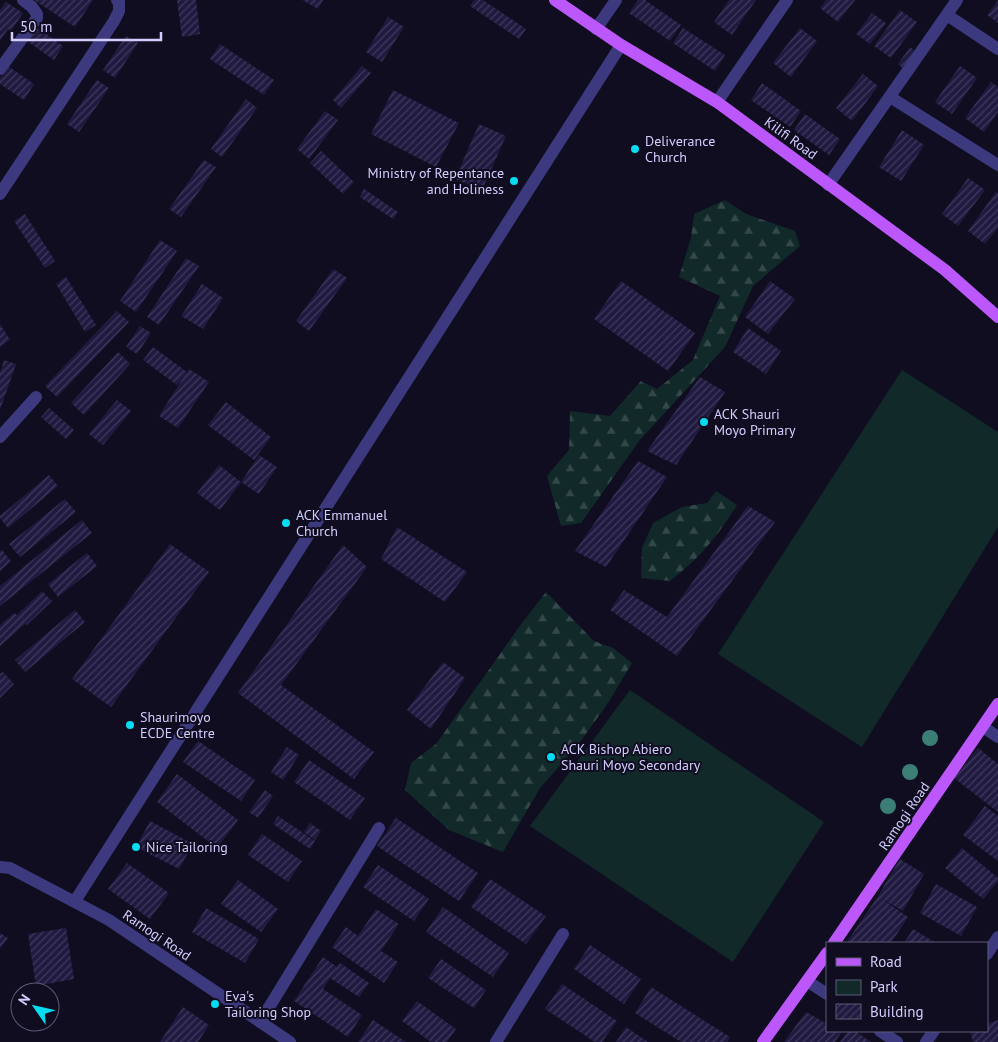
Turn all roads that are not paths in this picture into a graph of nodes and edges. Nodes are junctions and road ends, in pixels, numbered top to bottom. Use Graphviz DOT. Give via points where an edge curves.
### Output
graph roads {
  1 [pos="23,0"];
  2 [pos="117,0"];
  3 [pos="555,0"];
  4 [pos="616,0"];
  5 [pos="787,0"];
  6 [pos="958,0"];
  7 [pos="946,15"];
  8 [pos="596,29"];
  9 [pos="621,45"];
  10 [pos="998,49"];
  11 [pos="0,69"];
  12 [pos="890,97"];
  13 [pos="717,102"];
  14 [pos="998,165"];
  15 [pos="828,184"];
  16 [pos="0,194"];
  17 [pos="998,317"];
  18 [pos="36,397"];
  19 [pos="0,437"];
  20 [pos="998,704"];
  21 [pos="983,727"];
  22 [pos="998,737"];
  23 [pos="379,828"];
  24 [pos="0,867"];
  25 [pos="75,901"];
  26 [pos="563,934"];
  27 [pos="998,937"];
  28 [pos="835,942"];
  29 [pos="988,952"];
  30 [pos="826,954"];
  31 [pos="807,981"];
  32 [pos="826,993"];
  33 [pos="260,1022"];
  34 [pos="881,1032"];
  35 [pos="290,1042"];
  36 [pos="496,1042"];
  37 [pos="763,1042"];
  38 [pos="896,1042"];
  1 -- 11 [label="street" via="32,7 37,18"];
  2 -- 16 [label="street" via="119,11 114,21"];
  3 -- 8 [label="main road, Kilifi Road"];
  4 -- 8 [label="street"];
  5 -- 13 [label="street"];
  6 -- 7 [label="street"];
  7 -- 10 [label="street"];
  7 -- 12 [label="street"];
  8 -- 9 [label="main road, Kilifi Road"];
  9 -- 13 [label="main road, Kilifi Road"];
  9 -- 25 [label="street"];
  12 -- 14 [label="street"];
  12 -- 15 [label="street"];
  13 -- 15 [label="main road, Kilifi Road"];
  15 -- 17 [label="main road, Kilifi Road" via="945,270"];
  18 -- 19 [label="street"];
  20 -- 21 [label="main road, Ramogi Road"];
  21 -- 22 [label="street"];
  21 -- 28 [label="main road, Ramogi Road"];
  23 -- 33 [label="street"];
  24 -- 25 [label="street, Ramogi Road" via="10,868"];
  25 -- 33 [label="street, Ramogi Road" via="109,920"];
  26 -- 36 [label="street"];
  27 -- 29 [label="street"];
  30 -- 31 [label="main road"];
  31 -- 32 [label="street"];
  31 -- 37 [label="main road"];
  33 -- 35 [label="street, Ramogi Road"];
  34 -- 38 [label="street"];
}
